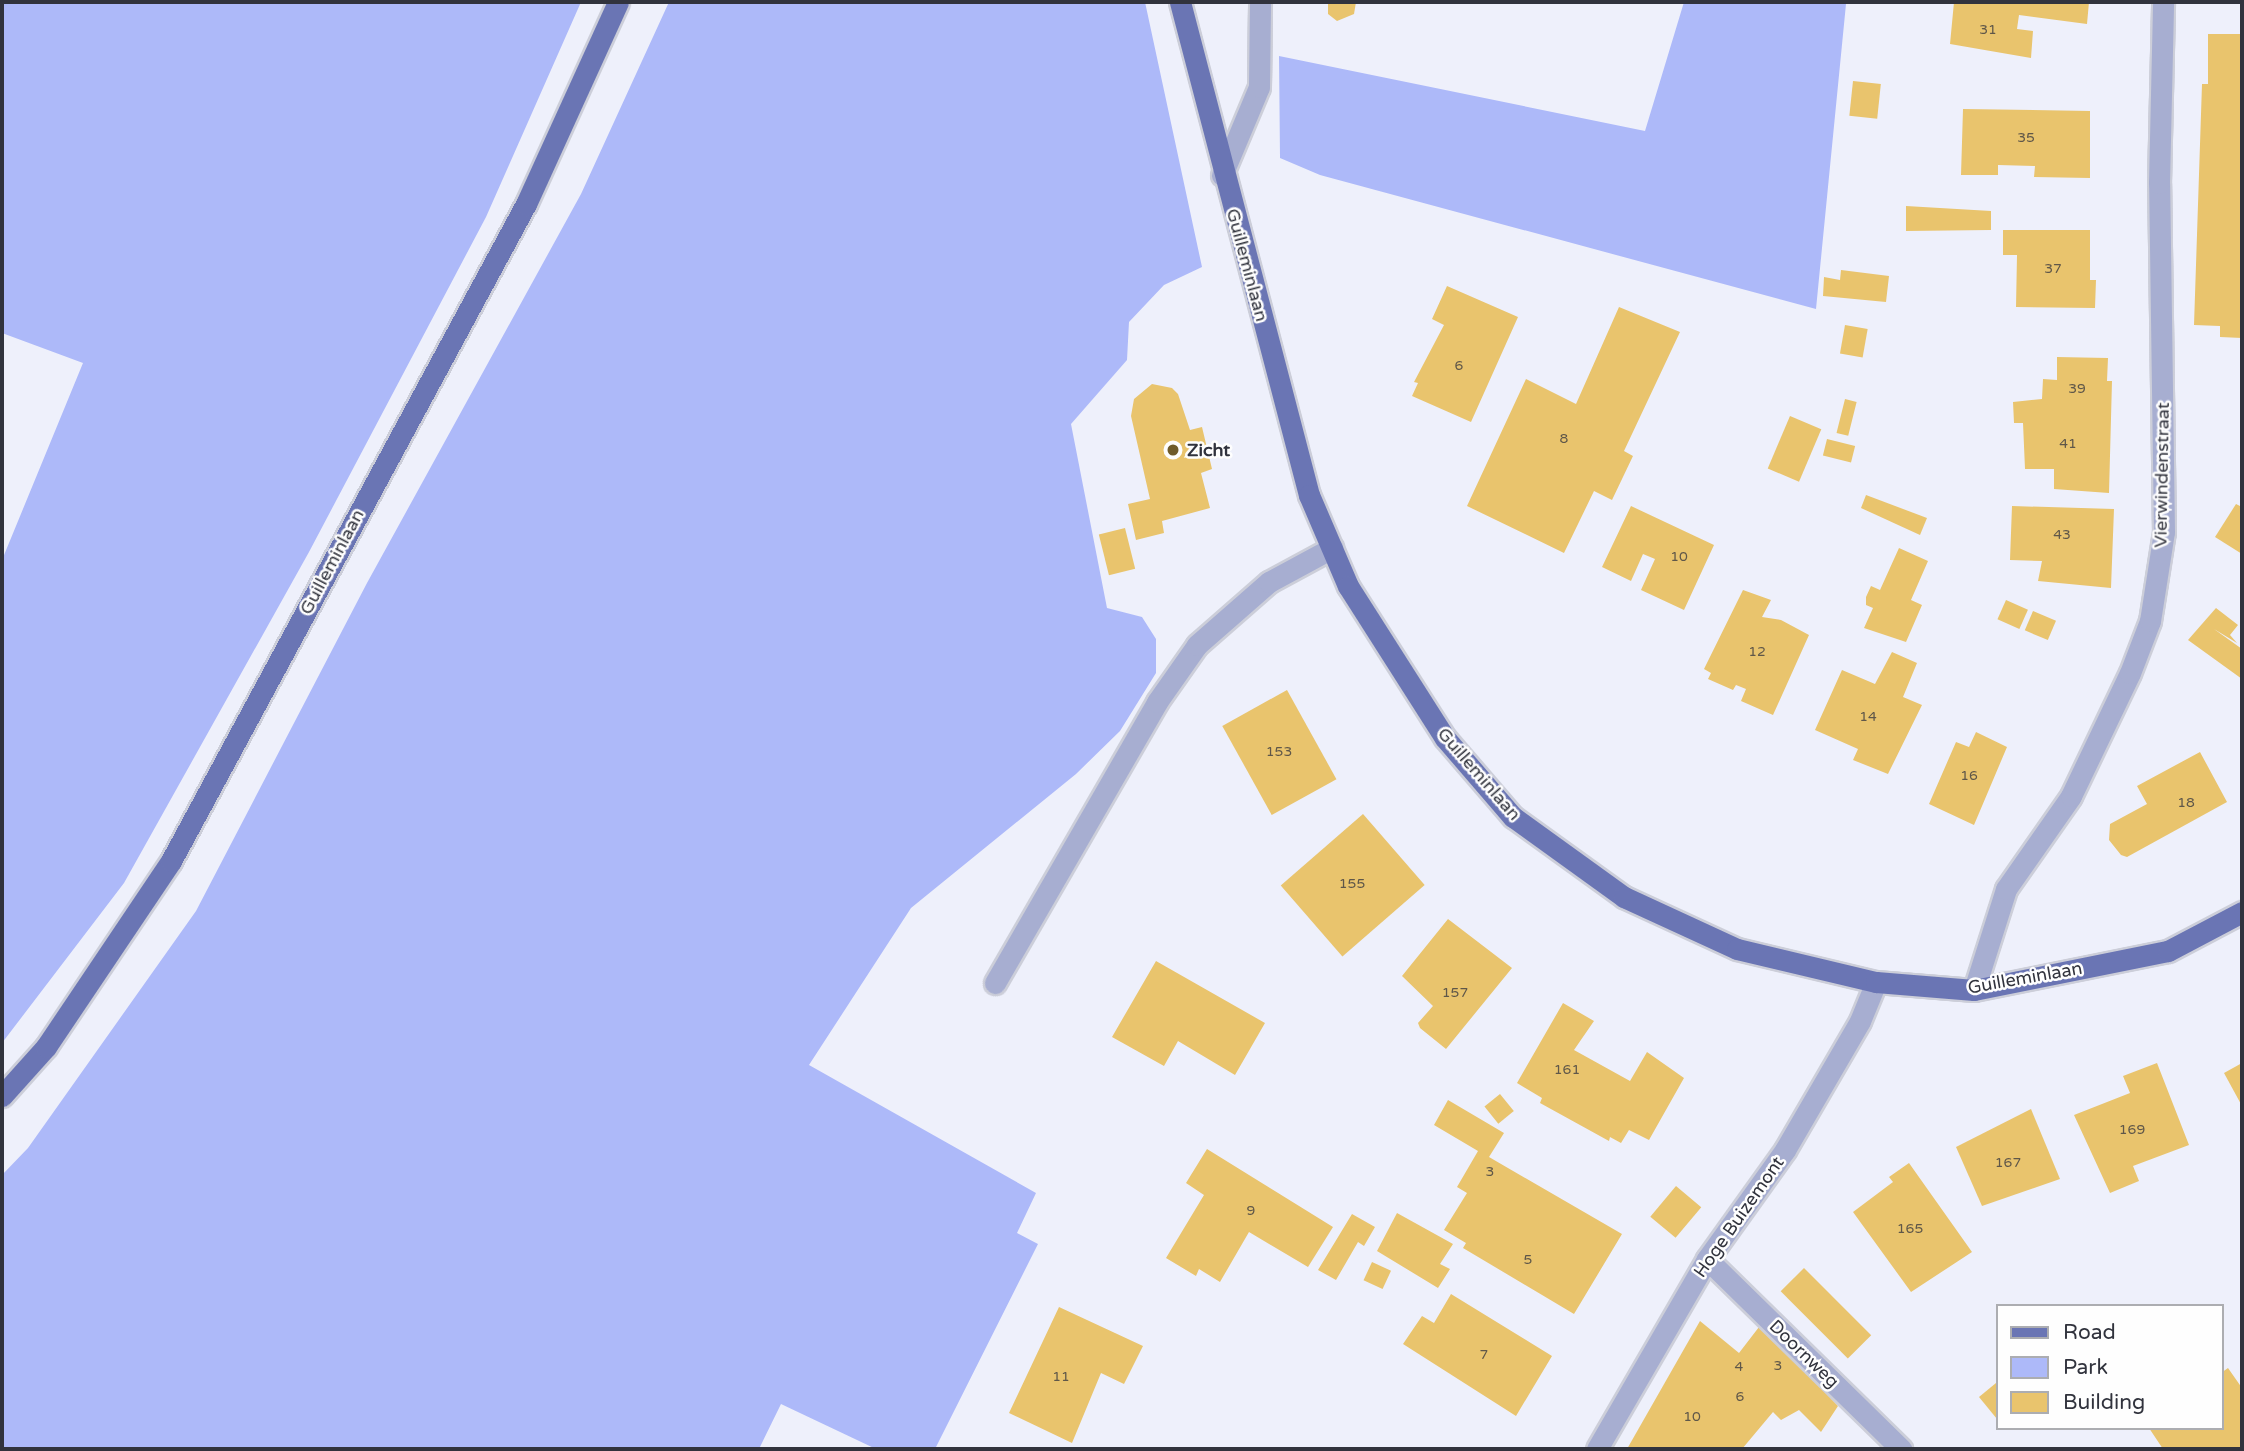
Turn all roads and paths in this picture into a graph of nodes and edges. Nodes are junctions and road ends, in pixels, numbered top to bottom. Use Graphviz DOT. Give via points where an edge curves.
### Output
graph roads {
  1 [pos="618,2"];
  2 [pos="1180,2"];
  3 [pos="1260,2"];
  4 [pos="2162,2"];
  5 [pos="1222,175"];
  6 [pos="1332,548"];
  7 [pos="2242,912"];
  8 [pos="1876,982"];
  9 [pos="995,984"];
  10 [pos="1975,990"];
  11 [pos="2,1096"];
  12 [pos="1707,1259"];
  13 [pos="1597,1449"];
  14 [pos="1901,1449"];
  1 -- 11 [label="main road, Guilleminlaan" via="526,204 171,861 46,1047"];
  2 -- 5 [label="main road, Guilleminlaan"];
  3 -- 5 [label="street" via="1259,87"];
  4 -- 10 [label="street, Vierwindenstraat" via="2159,183 2164,532 2150,621 2071,796 2006,889"];
  5 -- 6 [label="main road, Guilleminlaan" via="1309,495"];
  6 -- 8 [label="main road, Guilleminlaan" via="1348,586 1445,738 1513,817 1624,897 1737,949"];
  6 -- 9 [label="street" via="1269,582 1198,645 1157,702"];
  7 -- 10 [label="main road, Guilleminlaan" via="2168,951"];
  8 -- 10 [label="main road, Guilleminlaan"];
  8 -- 12 [label="street, Hoge Buizemont" via="1860,1021 1785,1150"];
  12 -- 13 [label="street, Hoge Buizemont"];
  12 -- 14 [label="street, Doornweg"];
}
